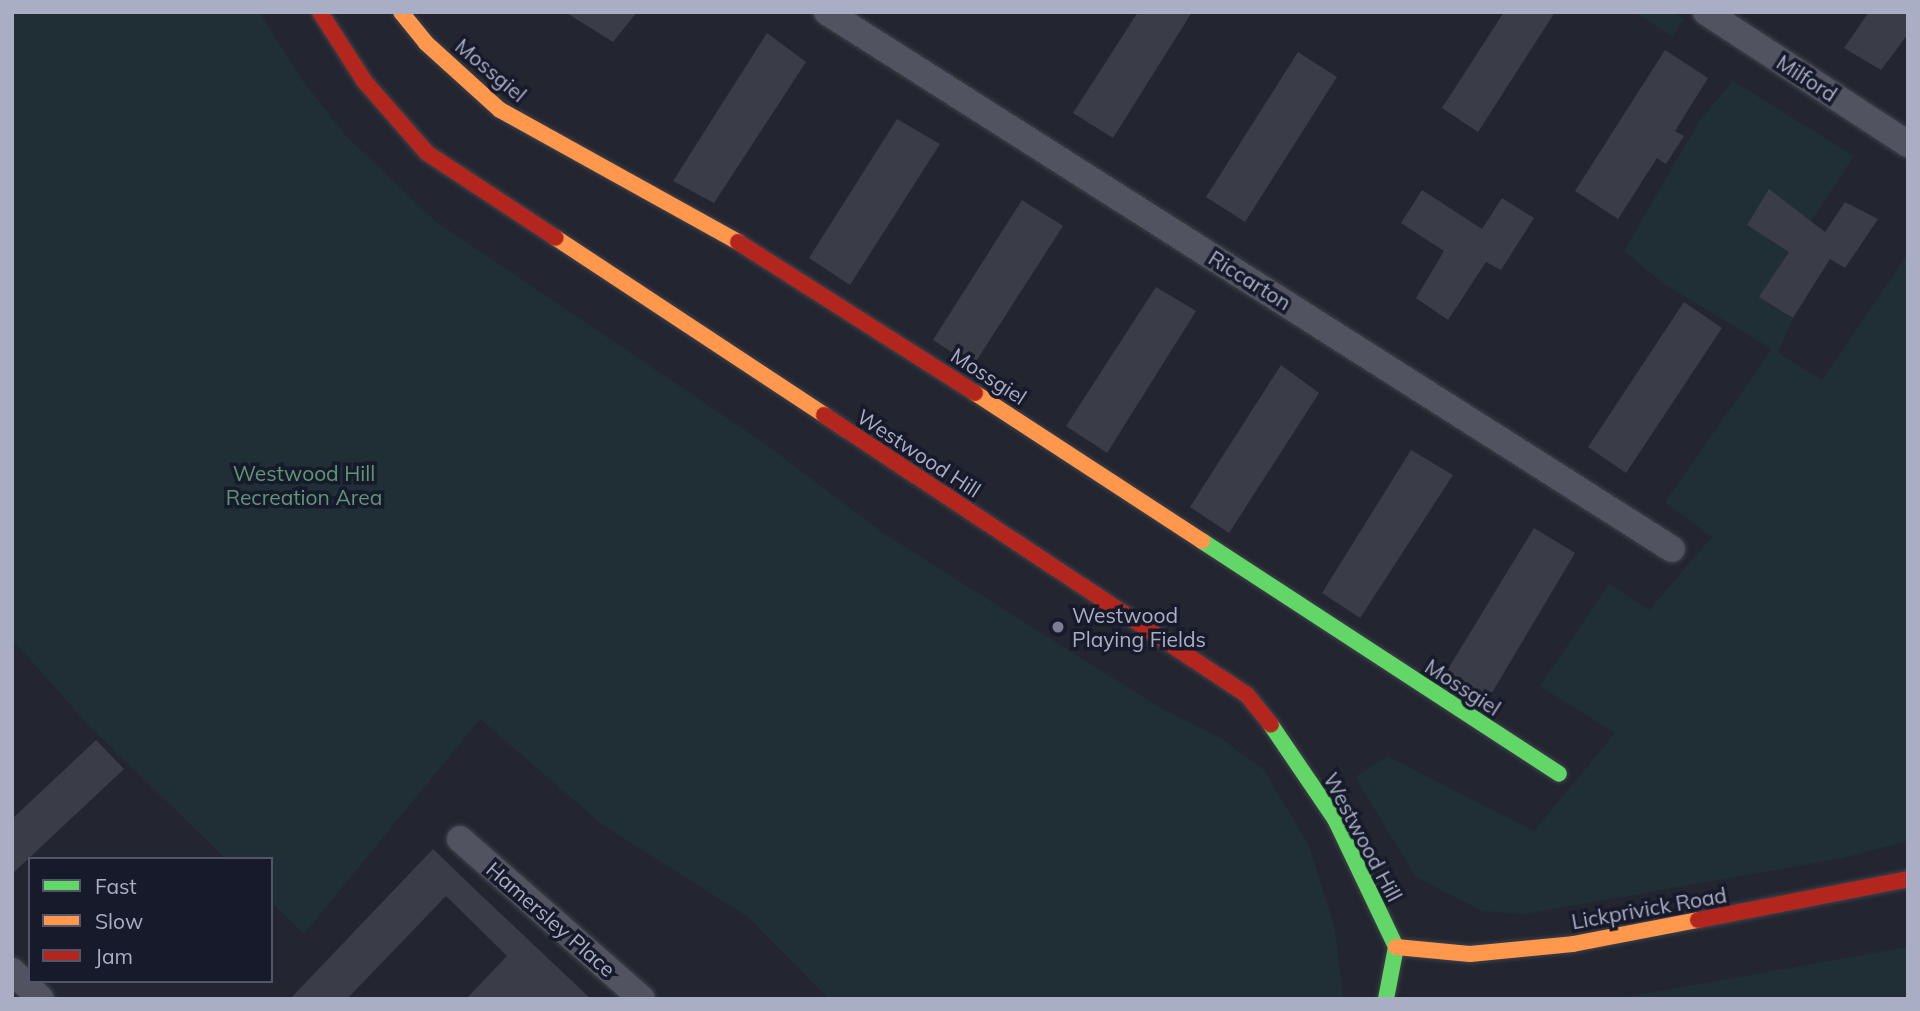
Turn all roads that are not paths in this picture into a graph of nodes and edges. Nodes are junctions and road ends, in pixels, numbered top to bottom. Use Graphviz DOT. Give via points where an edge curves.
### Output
graph roads {
  1 [pos="320,12"];
  2 [pos="401,12"];
  3 [pos="827,12"];
  4 [pos="1706,12"];
  5 [pos="1908,144"];
  6 [pos="1672,549"];
  7 [pos="1559,774"];
  8 [pos="460,839"];
  9 [pos="1908,879"];
  10 [pos="1396,947"];
  11 [pos="12,971"];
  12 [pos="41,999"];
  13 [pos="642,999"];
  14 [pos="1386,999"];
  1 -- 10 [label="street, Westwood Hill" via="365,82 427,153 1247,695 1291,750 1335,819"];
  2 -- 7 [label="street, Mossgiel" via="426,43 500,110 774,262"];
  3 -- 6 [label="street, Riccarton"];
  4 -- 5 [label="street, Milford"];
  8 -- 13 [label="street, Hamersley Place"];
  9 -- 10 [label="street, Lickprivick Road" via="1573,944 1470,954"];
  10 -- 14 [label="street"];
  11 -- 12 [label="street"];
}
